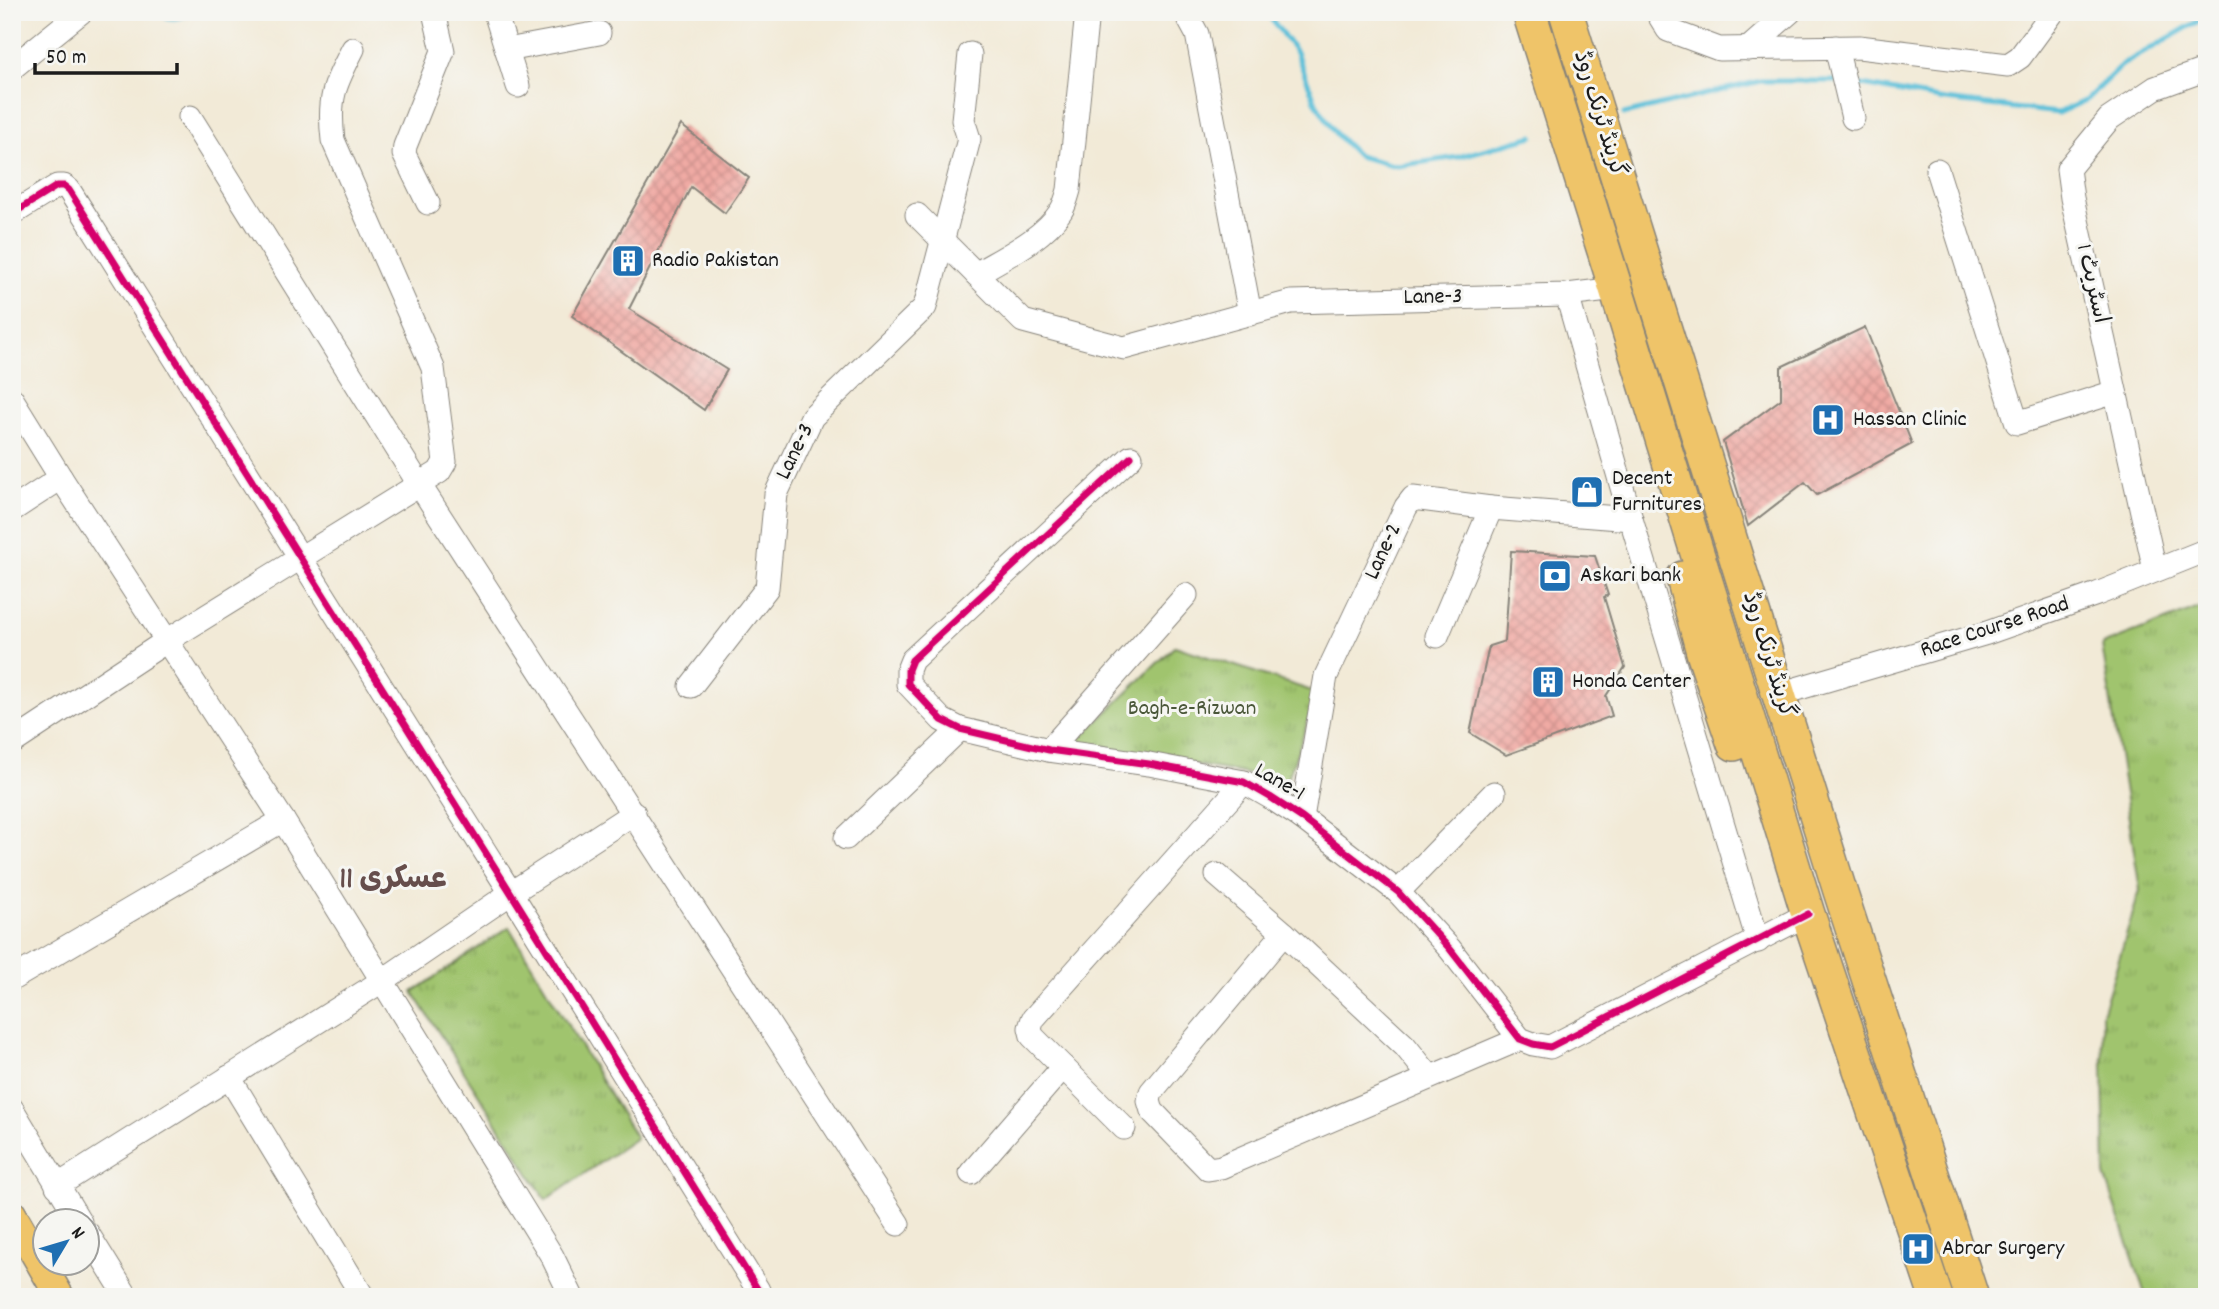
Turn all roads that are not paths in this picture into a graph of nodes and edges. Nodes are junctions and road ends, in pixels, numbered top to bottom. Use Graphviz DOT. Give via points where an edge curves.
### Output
graph roads {
  1 [pos="81,12"];
  2 [pos="434,12"];
  3 [pos="495,12"];
  4 [pos="1087,12"];
  5 [pos="1185,12"];
  6 [pos="1529,12"];
  7 [pos="1566,12"];
  8 [pos="1657,12"];
  9 [pos="1790,12"];
  10 [pos="2053,12"];
  11 [pos="599,33"];
  12 [pos="1836,47"];
  13 [pos="1748,48"];
  14 [pos="353,49"];
  15 [pos="507,50"];
  16 [pos="970,54"];
  17 [pos="12,68"];
  18 [pos="2207,69"];
  19 [pos="518,86"];
  20 [pos="190,117"];
  21 [pos="1853,118"];
  22 [pos="1937,170"];
  23 [pos="428,203"];
  24 [pos="12,214"];
  25 [pos="917,215"];
  26 [pos="944,241"];
  27 [pos="976,274"];
  28 [pos="1616,289"];
  29 [pos="1567,295"];
  30 [pos="1250,314"];
  31 [pos="1642,373"];
  32 [pos="2115,392"];
  33 [pos="12,399"];
  34 [pos="1131,457"];
  35 [pos="61,478"];
  36 [pos="419,484"];
  37 [pos="1491,508"];
  38 [pos="12,510"];
  39 [pos="1631,520"];
  40 [pos="2207,550"];
  41 [pos="299,557"];
  42 [pos="2155,570"];
  43 [pos="1186,596"];
  44 [pos="1437,636"];
  45 [pos="168,640"];
  46 [pos="691,686"];
  47 [pos="1779,694"];
  48 [pos="1745,706"];
  49 [pos="960,729"];
  50 [pos="12,743"];
  51 [pos="1049,750"];
  52 [pos="1244,782"];
  53 [pos="1494,793"];
  54 [pos="634,813"];
  55 [pos="1301,818"];
  56 [pos="283,820"];
  57 [pos="846,838"];
  58 [pos="1217,875"];
  59 [pos="1398,892"];
  60 [pos="511,893"];
  61 [pos="1808,914"];
  62 [pos="1284,933"];
  63 [pos="1758,941"];
  64 [pos="12,979"];
  65 [pos="383,981"];
  66 [pos="1520,1039"];
  67 [pos="1063,1067"];
  68 [pos="1429,1076"];
  69 [pos="229,1077"];
  70 [pos="12,1108"];
  71 [pos="1124,1128"];
  72 [pos="971,1173"];
  73 [pos="57,1186"];
  74 [pos="70,1208"];
  75 [pos="14,1220"];
  76 [pos="898,1224"];
  77 [pos="102,1257"];
  78 [pos="758,1290"];
  79 [pos="60,1297"];
  80 [pos="127,1297"];
  81 [pos="363,1297"];
  82 [pos="572,1297"];
  83 [pos="1936,1297"];
  84 [pos="1972,1297"];
  1 -- 17 [label="street"];
  2 -- 23 [label="street" via="443,51 404,154"];
  3 -- 15 [label="street"];
  4 -- 27 [label="street" via="1069,190 1062,210 1045,229"];
  5 -- 30 [label="street" via="1197,34"];
  6 -- 28 [label="highway, گرینڈ ٹرنک روڈ"];
  7 -- 47 [label="highway, گرینڈ ٹرنک روڈ"];
  8 -- 13 [label="street" via="1668,30 1719,49"];
  9 -- 13 [label="street"];
  10 -- 12 [label="street" via="2020,57 2008,65"];
  11 -- 15 [label="street"];
  12 -- 13 [label="street"];
  12 -- 21 [label="street"];
  14 -- 36 [label="street" via="334,85 333,140 433,368 445,462 439,472"];
  15 -- 19 [label="street"];
  16 -- 26 [label="street" via="963,120 969,139"];
  18 -- 32 [label="street, اسٹریٹ 1" via="2155,88 2109,119 2068,169"];
  20 -- 36 [label="street"];
  22 -- 32 [label="street" via="2017,423"];
  24 -- 41 [label="street" via="57,186 69,190"];
  25 -- 26 [label="street, Lane-3"];
  26 -- 27 [label="street, Lane-3"];
  26 -- 46 [label="street, Lane-3" via="925,307 812,417 776,494 767,588"];
  27 -- 30 [label="street, Lane-3" via="1023,321 1124,348"];
  28 -- 29 [label="street, Lane-3"];
  28 -- 31 [label="highway, گرینڈ ٹرنک روڈ"];
  29 -- 30 [label="street, Lane-3" via="1291,302"];
  29 -- 39 [label="street"];
  31 -- 48 [label="highway, گرینڈ ٹرنک روڈ"];
  31 -- 61 [label="highway, گرینڈ ٹرنک روڈ" via="1669,524 1704,656 1767,843"];
  32 -- 42 [label="street, اسٹریٹ 1"];
  33 -- 35 [label="street"];
  34 -- 49 [label="street, Lane-1" via="912,660 908,684 942,720"];
  35 -- 38 [label="street"];
  35 -- 45 [label="street"];
  36 -- 41 [label="street"];
  36 -- 54 [label="street"];
  37 -- 39 [label="street, Lane-2"];
  37 -- 44 [label="street"];
  37 -- 55 [label="street, Lane-2" via="1413,498 1406,507 1326,676"];
  39 -- 63 [label="street"];
  40 -- 42 [label="street, Race Course Road"];
  41 -- 45 [label="street"];
  41 -- 60 [label="street"];
  42 -- 47 [label="street, Race Course Road" via="1987,634"];
  43 -- 51 [label="street"];
  45 -- 50 [label="street"];
  45 -- 56 [label="street"];
  47 -- 48 [label="highway"];
  47 -- 84 [label="highway, گرینڈ ٹرنک روڈ"];
  48 -- 61 [label="highway, گرینڈ ٹرنک روڈ"];
  49 -- 51 [label="street, Lane-1"];
  49 -- 57 [label="street"];
  51 -- 52 [label="street, Lane-1"];
  52 -- 55 [label="street, Lane-1"];
  52 -- 67 [label="street, Lane-1" via="1033,1019 1032,1036"];
  53 -- 59 [label="street"];
  54 -- 60 [label="street"];
  54 -- 76 [label="street"];
  55 -- 59 [label="street, Lane-1"];
  56 -- 64 [label="street"];
  56 -- 65 [label="street"];
  58 -- 62 [label="street"];
  59 -- 66 [label="street, Lane-1" via="1450,949"];
  60 -- 65 [label="street"];
  60 -- 78 [label="street"];
  61 -- 63 [label="street"];
  61 -- 83 [label="highway, گرینڈ ٹرنک روڈ"];
  62 -- 68 [label="street" via="1405,1046"];
  62 -- 68 [label="street" via="1149,1101 1152,1111 1208,1169"];
  63 -- 66 [label="street" via="1550,1047"];
  65 -- 69 [label="street"];
  65 -- 82 [label="street" via="552,1256"];
  66 -- 68 [label="street"];
  67 -- 71 [label="street, Lane-1"];
  67 -- 72 [label="street"];
  69 -- 73 [label="street"];
  69 -- 81 [label="street"];
  70 -- 73 [label="street"];
  73 -- 74 [label="street"];
  75 -- 79 [label="main road"];
  77 -- 80 [label="street"];
}
